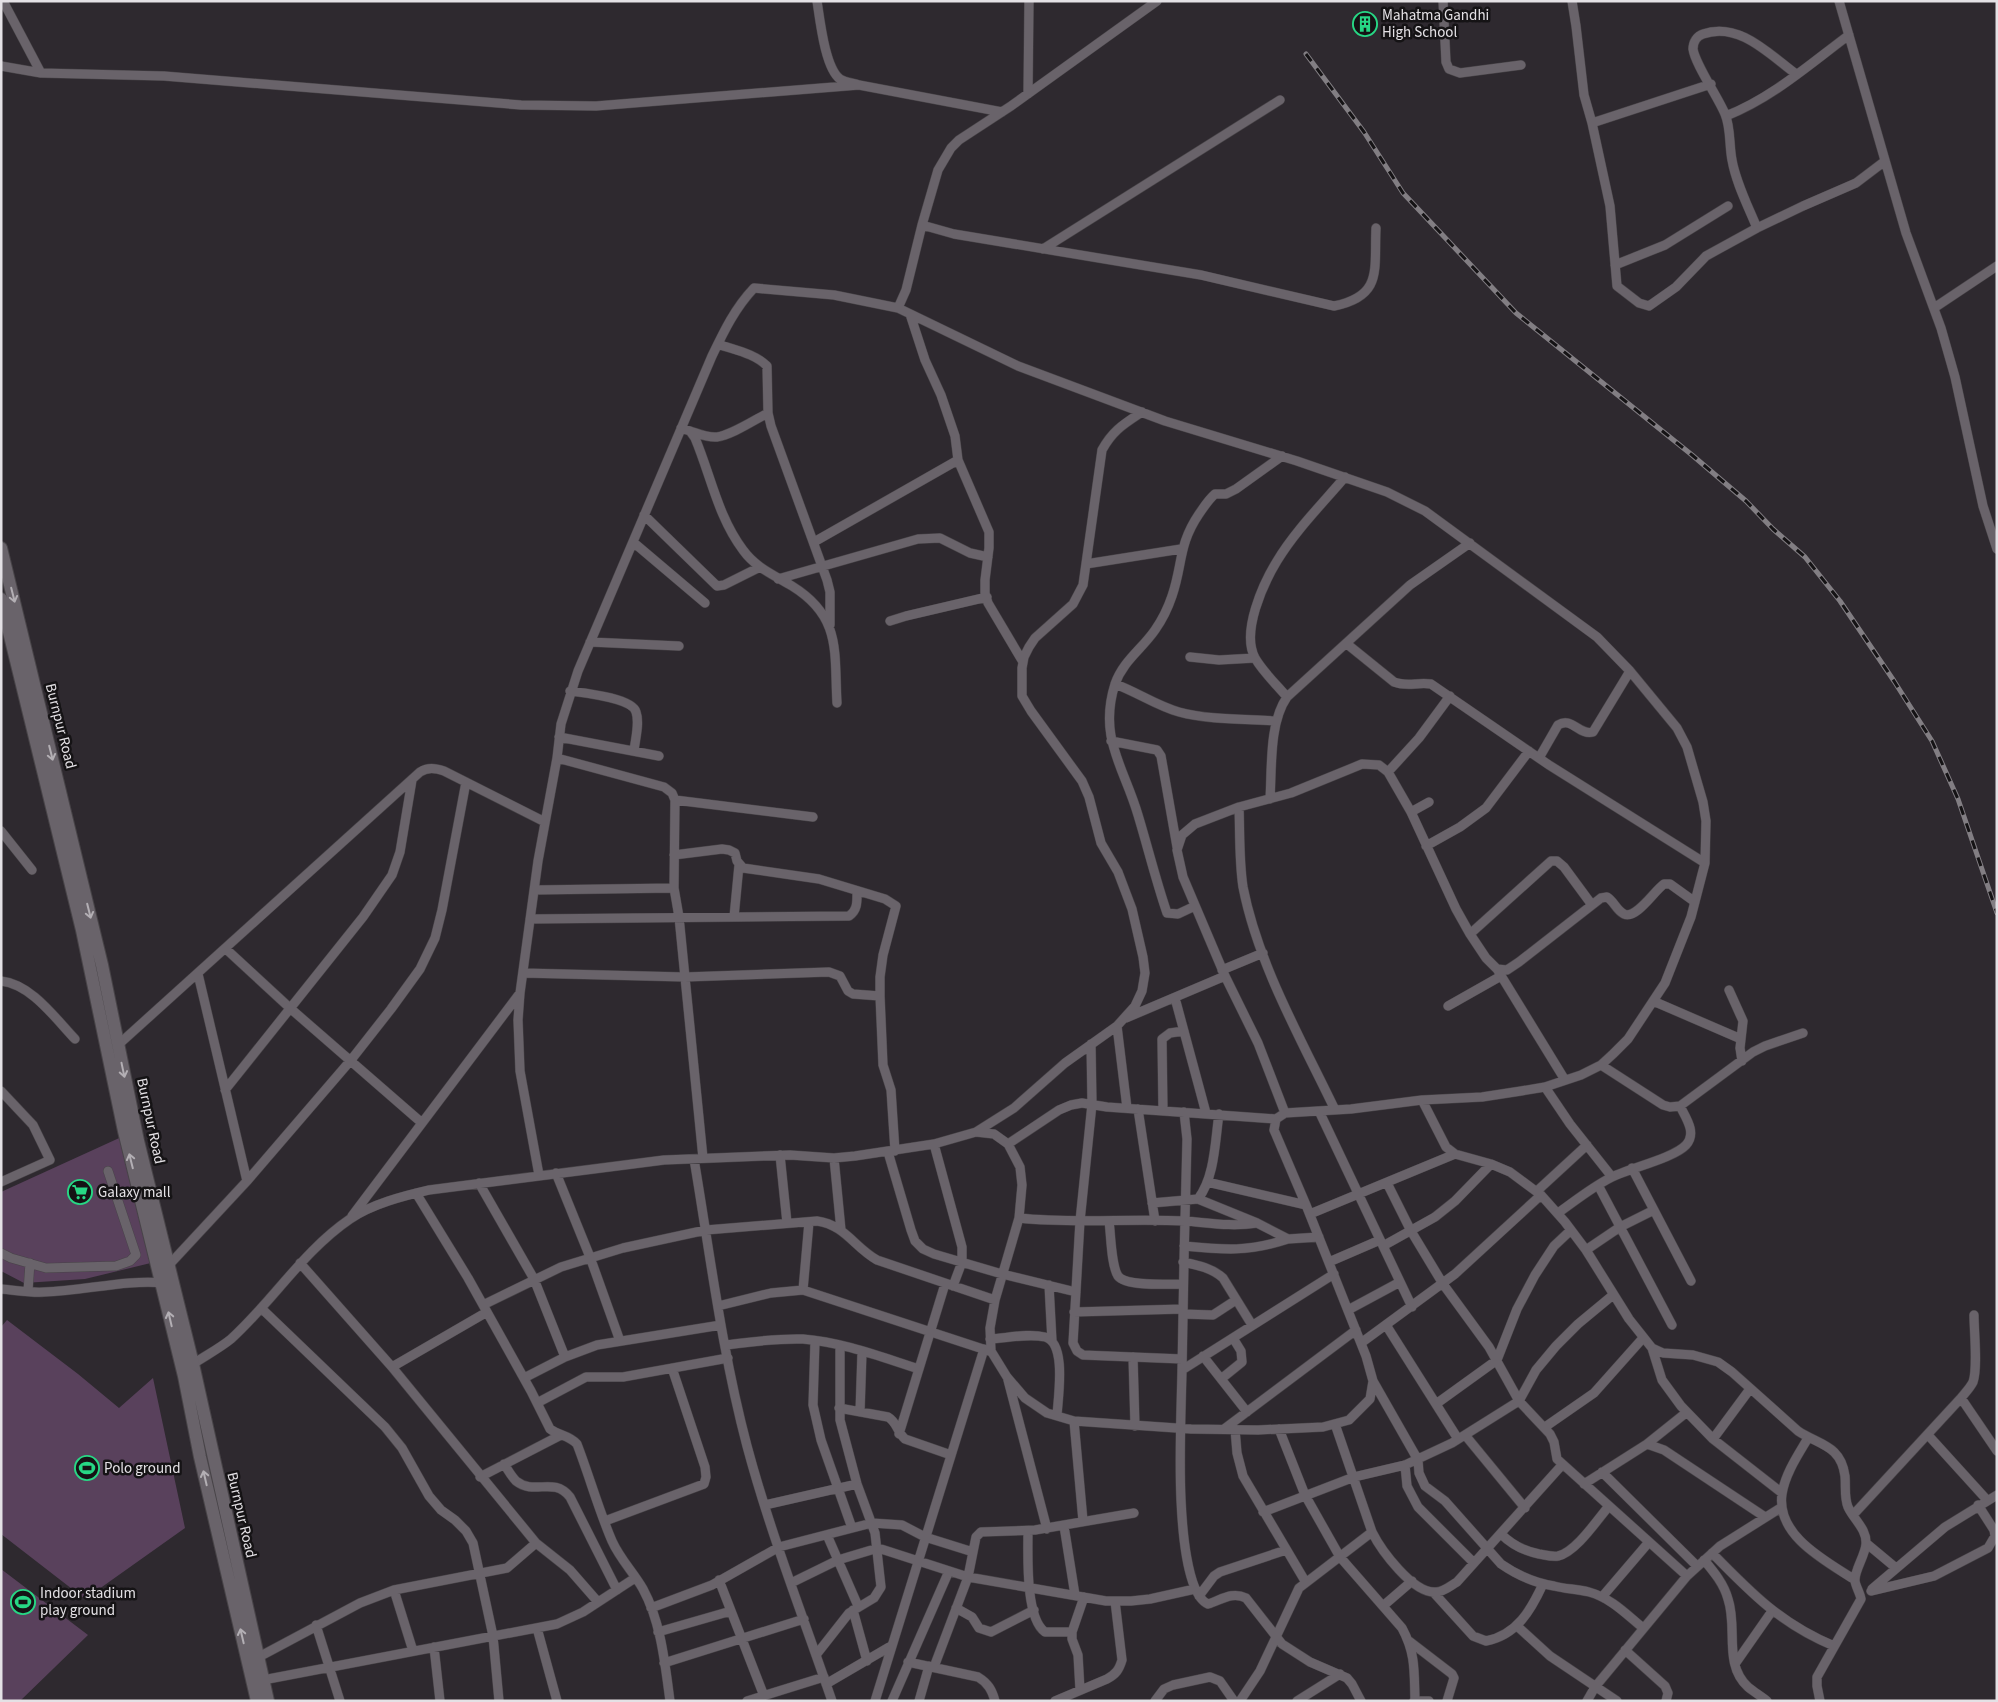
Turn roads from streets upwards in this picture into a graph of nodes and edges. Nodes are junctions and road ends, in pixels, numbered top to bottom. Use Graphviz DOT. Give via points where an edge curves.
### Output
graph roads {
  1 [pos="3,1"];
  2 [pos="817,1"];
  3 [pos="1030,1"];
  4 [pos="1157,1"];
  5 [pos="1443,1"];
  6 [pos="1572,1"];
  7 [pos="1839,1"];
  8 [pos="1849,35"];
  9 [pos="1521,65"];
  10 [pos="1,66"];
  11 [pos="41,72"];
  12 [pos="1796,74"];
  13 [pos="1711,84"];
  14 [pos="859,85"];
  15 [pos="1028,94"];
  16 [pos="1280,100"];
  17 [pos="1002,112"];
  18 [pos="1726,116"];
  19 [pos="1592,123"];
  20 [pos="1885,161"];
  21 [pos="1728,206"];
  22 [pos="922,225"];
  23 [pos="1376,228"];
  24 [pos="1757,228"];
  25 [pos="1043,248"];
  26 [pos="1615,265"];
  27 [pos="1997,266"];
  28 [pos="898,308"];
  29 [pos="1934,308"];
  30 [pos="910,314"];
  31 [pos="718,344"];
  32 [pos="1142,412"];
  33 [pos="768,413"];
  34 [pos="685,430"];
  35 [pos="1282,456"];
  36 [pos="958,460"];
  37 [pos="1344,477"];
  38 [pos="644,515"];
  39 [pos="633,542"];
  40 [pos="814,542"];
  41 [pos="1470,543"];
  42 [pos="1,548"];
  43 [pos="1181,549"];
  44 [pos="1997,549"];
  45 [pos="988,557"];
  46 [pos="1086,564"];
  47 [pos="823,566"];
  48 [pos="760,567"];
  49 [pos="778,579"];
  50 [pos="987,597"];
  51 [pos="1,599"];
  52 [pos="705,603"];
  53 [pos="890,621"];
  54 [pos="4,624"];
  55 [pos="830,626"];
  56 [pos="590,642"];
  57 [pos="1347,644"];
  58 [pos="679,646"];
  59 [pos="1190,657"];
  60 [pos="1255,658"];
  61 [pos="1023,662"];
  62 [pos="1630,671"];
  63 [pos="1115,684"];
  64 [pos="570,691"];
  65 [pos="1450,696"];
  66 [pos="1287,697"];
  67 [pos="837,703"];
  68 [pos="1276,721"];
  69 [pos="559,737"];
  70 [pos="1111,742"];
  71 [pos="1529,751"];
  72 [pos="634,752"];
  73 [pos="659,756"];
  74 [pos="557,758"];
  75 [pos="1539,758"];
  76 [pos="1388,772"];
  77 [pos="412,780"];
  78 [pos="466,782"];
  79 [pos="1270,799"];
  80 [pos="675,800"];
  81 [pos="1429,802"];
  82 [pos="1239,807"];
  83 [pos="1411,812"];
  84 [pos="813,817"];
  85 [pos="545,822"];
  86 [pos="1,831"];
  87 [pos="1426,846"];
  88 [pos="1177,850"];
  89 [pos="674,855"];
  90 [pos="1705,862"];
  91 [pos="739,865"];
  92 [pos="32,870"];
  93 [pos="674,888"];
  94 [pos="534,890"];
  95 [pos="857,891"];
  96 [pos="1695,902"];
  97 [pos="1592,905"];
  98 [pos="1195,906"];
  99 [pos="679,917"];
  100 [pos="734,917"];
  101 [pos="530,919"];
  102 [pos="1470,934"];
  103 [pos="226,949"];
  104 [pos="1263,953"];
  105 [pos="523,973"];
  106 [pos="1223,973"];
  107 [pos="1499,973"];
  108 [pos="198,974"];
  109 [pos="685,977"];
  110 [pos="1,981"];
  111 [pos="1729,990"];
  112 [pos="520,993"];
  113 [pos="880,996"];
  114 [pos="1175,998"];
  115 [pos="1653,1002"];
  116 [pos="1448,1006"];
  117 [pos="291,1009"];
  118 [pos="1125,1019"];
  119 [pos="1117,1026"];
  120 [pos="1184,1032"];
  121 [pos="1803,1033"];
  122 [pos="76,1039"];
  123 [pos="1741,1039"];
  124 [pos="1092,1044"];
  125 [pos="118,1045"];
  126 [pos="351,1060"];
  127 [pos="1742,1061"];
  128 [pos="1601,1064"];
  129 [pos="1565,1080"];
  130 [pos="1545,1086"];
  131 [pos="225,1090"];
  132 [pos="1,1091"];
  133 [pos="1422,1100"];
  134 [pos="1092,1104"];
  135 [pos="1680,1106"];
  136 [pos="1127,1108"];
  137 [pos="1138,1109"];
  138 [pos="1335,1110"];
  139 [pos="1163,1111"];
  140 [pos="1319,1111"];
  141 [pos="1184,1112"];
  142 [pos="1206,1113"];
  143 [pos="1285,1113"];
  144 [pos="1219,1114"];
  145 [pos="1276,1119"];
  146 [pos="422,1123"];
  147 [pos="976,1132"];
  148 [pos="934,1144"];
  149 [pos="1008,1144"];
  150 [pos="1587,1145"];
  151 [pos="892,1151"];
  152 [pos="1455,1154"];
  153 [pos="780,1155"];
  154 [pos="834,1158"];
  155 [pos="698,1159"];
  156 [pos="1491,1164"];
  157 [pos="1632,1168"];
  158 [pos="108,1171"];
  159 [pos="556,1173"];
  160 [pos="539,1175"];
  161 [pos="1612,1177"];
  162 [pos="247,1181"];
  163 [pos="1,1182"];
  164 [pos="1207,1182"];
  165 [pos="479,1183"];
  166 [pos="1387,1183"];
  167 [pos="1598,1185"];
  168 [pos="416,1193"];
  169 [pos="1539,1193"];
  170 [pos="1359,1195"];
  171 [pos="1198,1200"];
  172 [pos="1152,1202"];
  173 [pos="1185,1202"];
  174 [pos="1308,1209"];
  175 [pos="1654,1210"];
  176 [pos="1558,1214"];
  177 [pos="350,1218"];
  178 [pos="1019,1218"];
  179 [pos="1080,1221"];
  180 [pos="1109,1221"];
  181 [pos="1184,1221"];
  182 [pos="809,1222"];
  183 [pos="1155,1222"];
  184 [pos="787,1223"];
  185 [pos="1258,1223"];
  186 [pos="1620,1227"];
  187 [pos="706,1230"];
  188 [pos="841,1230"];
  189 [pos="1571,1230"];
  190 [pos="1411,1231"];
  191 [pos="1319,1237"];
  192 [pos="1288,1239"];
  193 [pos="1381,1243"];
  194 [pos="1184,1246"];
  195 [pos="1586,1250"];
  196 [pos="1,1253"];
  197 [pos="590,1257"];
  198 [pos="962,1262"];
  199 [pos="1183,1262"];
  200 [pos="1328,1262"];
  201 [pos="300,1263"];
  202 [pos="30,1264"];
  203 [pos="168,1266"];
  204 [pos="1002,1274"];
  205 [pos="1334,1274"];
  206 [pos="534,1279"];
  207 [pos="1691,1281"];
  208 [pos="1400,1282"];
  209 [pos="167,1283"];
  210 [pos="1183,1284"];
  211 [pos="1443,1284"];
  212 [pos="949,1285"];
  213 [pos="1050,1285"];
  214 [pos="1,1289"];
  215 [pos="803,1290"];
  216 [pos="28,1291"];
  217 [pos="1076,1292"];
  218 [pos="1613,1295"];
  219 [pos="995,1300"];
  220 [pos="1236,1300"];
  221 [pos="718,1306"];
  222 [pos="1412,1307"];
  223 [pos="261,1308"];
  224 [pos="485,1309"];
  225 [pos="1348,1310"];
  226 [pos="1074,1312"];
  227 [pos="1183,1312"];
  228 [pos="1974,1315"];
  229 [pos="1386,1324"];
  230 [pos="721,1325"];
  231 [pos="1672,1325"];
  232 [pos="1252,1326"];
  233 [pos="1356,1330"];
  234 [pos="930,1333"];
  235 [pos="1232,1338"];
  236 [pos="1644,1338"];
  237 [pos="990,1339"];
  238 [pos="620,1341"];
  239 [pos="815,1341"];
  240 [pos="1052,1341"];
  241 [pos="1361,1343"];
  242 [pos="725,1344"];
  243 [pos="840,1346"];
  244 [pos="1652,1348"];
  245 [pos="988,1350"];
  246 [pos="862,1352"];
  247 [pos="1203,1356"];
  248 [pos="565,1357"];
  249 [pos="1133,1357"];
  250 [pos="728,1358"];
  251 [pos="1182,1359"];
  252 [pos="1497,1360"];
  253 [pos="192,1364"];
  254 [pos="392,1368"];
  255 [pos="672,1368"];
  256 [pos="919,1369"];
  257 [pos="1182,1370"];
  258 [pos="1007,1377"];
  259 [pos="524,1378"];
  260 [pos="1221,1379"];
  261 [pos="1373,1381"];
  262 [pos="1750,1388"];
  263 [pos="1962,1398"];
  264 [pos="1519,1401"];
  265 [pos="537,1403"];
  266 [pos="1436,1404"];
  267 [pos="840,1408"];
  268 [pos="860,1412"];
  269 [pos="1247,1412"];
  270 [pos="1687,1412"];
  271 [pos="1057,1416"];
  272 [pos="1074,1421"];
  273 [pos="1335,1424"];
  274 [pos="1135,1426"];
  275 [pos="1545,1427"];
  276 [pos="1180,1428"];
  277 [pos="1224,1429"];
  278 [pos="1235,1429"];
  279 [pos="1279,1429"];
  280 [pos="899,1434"];
  281 [pos="561,1435"];
  282 [pos="1928,1435"];
  283 [pos="1461,1437"];
  284 [pos="1808,1438"];
  285 [pos="1712,1439"];
  286 [pos="1647,1444"];
  287 [pos="1997,1451"];
  288 [pos="951,1455"];
  289 [pos="1418,1460"];
  290 [pos="504,1464"];
  291 [pos="1404,1465"];
  292 [pos="1562,1465"];
  293 [pos="1602,1472"];
  294 [pos="480,1477"];
  295 [pos="1354,1477"];
  296 [pos="857,1484"];
  297 [pos="1584,1484"];
  298 [pos="839,1488"];
  299 [pos="1782,1493"];
  300 [pos="1305,1495"];
  301 [pos="1997,1495"];
  302 [pos="1987,1500"];
  303 [pos="765,1505"];
  304 [pos="1978,1505"];
  305 [pos="1608,1506"];
  306 [pos="1782,1507"];
  307 [pos="1524,1508"];
  308 [pos="1263,1512"];
  309 [pos="1134,1514"];
  310 [pos="1854,1515"];
  311 [pos="1765,1517"];
  312 [pos="605,1520"];
  313 [pos="1083,1521"];
  314 [pos="872,1524"];
  315 [pos="1064,1526"];
  316 [pos="852,1528"];
  317 [pos="1047,1529"];
  318 [pos="1028,1531"];
  319 [pos="1372,1532"];
  320 [pos="827,1534"];
  321 [pos="1501,1534"];
  322 [pos="925,1537"];
  323 [pos="1649,1542"];
  324 [pos="536,1543"];
  325 [pos="1866,1543"];
  326 [pos="779,1547"];
  327 [pos="878,1548"];
  328 [pos="227,1549"];
  329 [pos="1487,1549"];
  330 [pos="1286,1550"];
  331 [pos="973,1552"];
  332 [pos="1712,1553"];
  333 [pos="1340,1557"];
  334 [pos="838,1560"];
  335 [pos="917,1561"];
  336 [pos="1474,1563"];
  337 [pos="1700,1563"];
  338 [pos="1896,1568"];
  339 [pos="949,1571"];
  340 [pos="481,1573"];
  341 [pos="1686,1576"];
  342 [pos="968,1577"];
  343 [pos="635,1578"];
  344 [pos="720,1580"];
  345 [pos="1855,1580"];
  346 [pos="1412,1581"];
  347 [pos="791,1582"];
  348 [pos="1305,1582"];
  349 [pos="1543,1584"];
  350 [pos="1028,1588"];
  351 [pos="394,1590"];
  352 [pos="617,1590"];
  353 [pos="1871,1590"];
  354 [pos="1197,1592"];
  355 [pos="1434,1593"];
  356 [pos="1079,1596"];
  357 [pos="1602,1597"];
  358 [pos="1861,1599"];
  359 [pos="1115,1601"];
  360 [pos="598,1602"];
  361 [pos="1383,1606"];
  362 [pos="651,1608"];
  363 [pos="855,1608"];
  364 [pos="956,1608"];
  365 [pos="1034,1610"];
  366 [pos="731,1611"];
  367 [pos="1772,1611"];
  368 [pos="804,1619"];
  369 [pos="316,1625"];
  370 [pos="1517,1626"];
  371 [pos="537,1628"];
  372 [pos="1643,1628"];
  373 [pos="658,1632"];
  374 [pos="1072,1632"];
  375 [pos="494,1636"];
  376 [pos="1275,1637"];
  377 [pos="741,1638"];
  378 [pos="1409,1641"];
  379 [pos="891,1646"];
  380 [pos="1834,1646"];
  381 [pos="434,1647"];
  382 [pos="1625,1650"];
  383 [pos="413,1651"];
  384 [pos="816,1655"];
  385 [pos="253,1660"];
  386 [pos="867,1661"];
  387 [pos="908,1662"];
  388 [pos="664,1663"];
  389 [pos="1735,1664"];
  390 [pos="330,1667"];
  391 [pos="932,1667"];
  392 [pos="1321,1668"];
  393 [pos="1340,1674"];
  394 [pos="263,1680"];
  395 [pos="825,1681"];
  396 [pos="1327,1683"];
  397 [pos="1595,1687"];
  398 [pos="1080,1690"];
  399 [pos="764,1696"];
  400 [pos="1667,1697"];
  401 [pos="1414,1700"];
  402 [pos="257,1701"];
  403 [pos="268,1701"];
  404 [pos="340,1701"];
  405 [pos="440,1701"];
  406 [pos="499,1701"];
  407 [pos="557,1701"];
  408 [pos="670,1701"];
  409 [pos="747,1701"];
  410 [pos="832,1701"];
  411 [pos="875,1701"];
  412 [pos="892,1701"];
  413 [pos="919,1701"];
  414 [pos="995,1701"];
  415 [pos="1056,1701"];
  416 [pos="1155,1701"];
  417 [pos="1234,1701"];
  418 [pos="1240,1701"];
  419 [pos="1297,1701"];
  420 [pos="1361,1701"];
  421 [pos="1429,1701"];
  422 [pos="1447,1701"];
  423 [pos="1587,1701"];
  424 [pos="1617,1701"];
  425 [pos="1677,1701"];
  426 [pos="1767,1701"];
  427 [pos="1820,1701"];
  1 -- 11 [label="street"];
  2 -- 14 [label="street" via="832,70 840,79"];
  3 -- 15 [label="street"];
  4 -- 15 [label="street"];
  5 -- 9 [label="street" via="1448,69 1460,73"];
  6 -- 19 [label="street" via="1584,95"];
  7 -- 8 [label="street"];
  8 -- 12 [label="street"];
  8 -- 20 [label="street"];
  10 -- 11 [label="street"];
  11 -- 14 [label="street" via="164,76 521,105 596,106"];
  12 -- 13 [label="street" via="1746,38 1725,30 1704,34 1693,44 1697,60"];
  12 -- 18 [label="street" via="1756,103"];
  13 -- 18 [label="street"];
  13 -- 19 [label="street"];
  14 -- 17 [label="street"];
  15 -- 17 [label="street"];
  16 -- 25 [label="street"];
  17 -- 22 [label="street" via="951,148 934,182"];
  18 -- 24 [label="street" via="1734,171"];
  19 -- 26 [label="street" via="1610,206"];
  20 -- 24 [label="street" via="1856,183"];
  20 -- 29 [label="street" via="1906,233"];
  21 -- 26 [label="street" via="1665,245"];
  22 -- 25 [label="street" via="954,234"];
  22 -- 28 [label="street" via="906,290"];
  23 -- 25 [label="street" via="1371,284 1362,296 1334,306 1200,275"];
  24 -- 26 [label="street" via="1700,261 1676,287 1649,306 1639,303 1617,286"];
  27 -- 29 [label="street"];
  28 -- 30 [label="street"];
  28 -- 31 [label="street" via="834,295 754,288 737,307"];
  29 -- 44 [label="street" via="1955,377 1983,506"];
  30 -- 32 [label="street" via="1018,366"];
  30 -- 36 [label="street" via="955,436"];
  31 -- 33 [label="street" via="752,356 767,366"];
  31 -- 34 [label="street"];
  32 -- 35 [label="street"];
  32 -- 46 [label="street" via="1109,436 1102,450"];
  33 -- 34 [label="street" via="724,435 706,436"];
  33 -- 40 [label="street"];
  34 -- 38 [label="street"];
  34 -- 48 [label="street" via="698,446 727,524 744,551"];
  35 -- 37 [label="street"];
  35 -- 43 [label="street" via="1236,489 1226,494 1215,494 1209,499 1192,524"];
  36 -- 40 [label="street"];
  36 -- 45 [label="street" via="989,532"];
  37 -- 41 [label="street" via="1388,492 1425,511"];
  37 -- 60 [label="street" via="1277,561 1257,603 1251,630"];
  38 -- 39 [label="street"];
  38 -- 48 [label="street" via="717,586"];
  39 -- 52 [label="street"];
  39 -- 56 [label="street"];
  40 -- 47 [label="street"];
  41 -- 57 [label="street" via="1410,585"];
  41 -- 62 [label="street" via="1597,637"];
  42 -- 125 [label="street, Burnpur Road, one-way" via="102,965"];
  43 -- 46 [label="street"];
  43 -- 63 [label="street" via="1175,586 1164,614 1121,671"];
  45 -- 47 [label="street" via="940,538 932,538 918,539"];
  45 -- 50 [label="street"];
  46 -- 61 [label="street" via="1079,596 1035,638"];
  47 -- 49 [label="street"];
  47 -- 55 [label="street" via="830,592"];
  48 -- 49 [label="street"];
  49 -- 55 [label="street" via="816,605"];
  50 -- 53 [label="street"];
  50 -- 61 [label="street"];
  51 -- 54 [label="street"];
  209 -- 54 [label="street, one-way" via="124,1131 78,912"];
  55 -- 67 [label="street"];
  56 -- 58 [label="street"];
  56 -- 64 [label="street"];
  57 -- 65 [label="street" via="1394,682 1401,685 1432,684"];
  57 -- 66 [label="street"];
  59 -- 60 [label="street" via="1219,660"];
  60 -- 66 [label="street"];
  61 -- 118 [label="street" via="1022,696 1082,781 1102,843 1124,884 1132,909 1145,973 1136,1006"];
  62 -- 75 [label="street" via="1592,732 1583,733 1570,723 1562,722"];
  62 -- 90 [label="street" via="1676,728 1687,747 1706,821"];
  63 -- 68 [label="street" via="1191,715"];
  63 -- 70 [label="street" via="1111,704"];
  64 -- 69 [label="street"];
  64 -- 72 [label="street" via="622,701 633,707 637,718"];
  65 -- 71 [label="street"];
  65 -- 76 [label="street" via="1419,738"];
  66 -- 68 [label="street" via="1280,706"];
  68 -- 79 [label="street"];
  69 -- 72 [label="street"];
  69 -- 74 [label="street"];
  70 -- 88 [label="street" via="1156,750 1161,756"];
  70 -- 98 [label="street" via="1136,807 1167,913 1178,914"];
  71 -- 75 [label="street"];
  71 -- 87 [label="street" via="1486,808"];
  72 -- 73 [label="street"];
  74 -- 80 [label="street" via="664,787"];
  74 -- 85 [label="street"];
  75 -- 90 [label="street"];
  76 -- 79 [label="street" via="1379,765 1362,764"];
  76 -- 83 [label="street"];
  77 -- 78 [label="street" via="427,768 438,768"];
  77 -- 103 [label="street"];
  77 -- 117 [label="street" via="400,852 392,875"];
  78 -- 85 [label="street"];
  78 -- 126 [label="street" via="435,938 420,969"];
  79 -- 82 [label="street"];
  80 -- 84 [label="street"];
  80 -- 89 [label="street"];
  81 -- 83 [label="street"];
  82 -- 88 [label="street" via="1195,824 1182,835"];
  82 -- 104 [label="street" via="1243,887"];
  83 -- 87 [label="street"];
  85 -- 94 [label="street"];
  86 -- 92 [label="street"];
  87 -- 102 [label="street"];
  88 -- 98 [label="street" via="1183,877"];
  89 -- 91 [label="street" via="729,850 735,853"];
  89 -- 93 [label="street"];
  90 -- 96 [label="street"];
  91 -- 95 [label="street" via="805,876"];
  91 -- 100 [label="street"];
  93 -- 94 [label="street"];
  93 -- 99 [label="street"];
  94 -- 101 [label="street"];
  95 -- 100 [label="street" via="856,907 849,916"];
  95 -- 113 [label="street" via="885,899 896,906 880,977"];
  96 -- 97 [label="street" via="1670,884 1664,884 1627,916 1607,897"];
  96 -- 115 [label="street" via="1665,983"];
  97 -- 102 [label="street" via="1564,867 1557,861 1551,861"];
  97 -- 107 [label="street" via="1519,962"];
  98 -- 106 [label="street"];
  99 -- 100 [label="street"];
  99 -- 101 [label="street"];
  99 -- 109 [label="street"];
  101 -- 105 [label="street"];
  102 -- 107 [label="street"];
  103 -- 108 [label="street"];
  103 -- 117 [label="street"];
  104 -- 106 [label="street"];
  104 -- 138 [label="street"];
  105 -- 109 [label="street"];
  105 -- 112 [label="street"];
  106 -- 114 [label="street"];
  106 -- 143 [label="street" via="1258,1043"];
  107 -- 116 [label="street"];
  107 -- 129 [label="street"];
  108 -- 125 [label="street"];
  108 -- 131 [label="street"];
  109 -- 113 [label="street" via="829,972 840,976 853,994"];
  109 -- 155 [label="street"];
  110 -- 122 [label="street" via="12,982 27,990"];
  111 -- 123 [label="street" via="1743,1021"];
  112 -- 146 [label="street"];
  112 -- 160 [label="street" via="520,1071"];
  113 -- 151 [label="street" via="883,1065 891,1090"];
  114 -- 118 [label="street"];
  114 -- 120 [label="street"];
  115 -- 123 [label="street"];
  115 -- 128 [label="street" via="1628,1039"];
  117 -- 126 [label="street"];
  117 -- 131 [label="street"];
  118 -- 119 [label="street"];
  119 -- 124 [label="street"];
  119 -- 136 [label="street"];
  120 -- 139 [label="street" via="1170,1033 1162,1039"];
  120 -- 142 [label="street"];
  121 -- 127 [label="street" via="1765,1046"];
  123 -- 127 [label="street"];
  124 -- 134 [label="street"];
  124 -- 147 [label="street" via="1014,1108"];
  125 -- 203 [label="street, Burnpur Road, one-way"];
  126 -- 146 [label="street"];
  126 -- 162 [label="street"];
  127 -- 135 [label="street"];
  128 -- 129 [label="street"];
  128 -- 135 [label="street" via="1663,1105"];
  129 -- 130 [label="street"];
  130 -- 133 [label="street" via="1482,1098"];
  130 -- 150 [label="street"];
  131 -- 162 [label="street"];
  132 -- 163 [label="street" via="33,1125 50,1160"];
  133 -- 138 [label="street"];
  133 -- 152 [label="street" via="1446,1147"];
  134 -- 136 [label="street"];
  134 -- 149 [label="street" via="1077,1104 1058,1110"];
  134 -- 179 [label="street"];
  135 -- 157 [label="street" via="1690,1127 1691,1137 1687,1145 1672,1154"];
  136 -- 137 [label="street"];
  137 -- 139 [label="street"];
  137 -- 172 [label="street"];
  138 -- 140 [label="street"];
  139 -- 141 [label="street"];
  140 -- 143 [label="street"];
  140 -- 170 [label="street"];
  141 -- 142 [label="street"];
  141 -- 173 [label="street"];
  142 -- 144 [label="street"];
  143 -- 145 [label="street"];
  144 -- 145 [label="street"];
  144 -- 164 [label="street"];
  145 -- 174 [label="street" via="1274,1130"];
  146 -- 177 [label="street"];
  147 -- 148 [label="street"];
  147 -- 149 [label="street" via="994,1134"];
  148 -- 151 [label="street"];
  148 -- 198 [label="street" via="958,1227"];
  149 -- 178 [label="street" via="1020,1167"];
  150 -- 161 [label="street"];
  150 -- 169 [label="street"];
  151 -- 154 [label="street"];
  151 -- 198 [label="street" via="906,1216 915,1241 922,1249"];
  152 -- 156 [label="street"];
  152 -- 166 [label="street"];
  153 -- 154 [label="street"];
  153 -- 155 [label="street"];
  153 -- 184 [label="street"];
  154 -- 188 [label="street"];
  155 -- 159 [label="street"];
  155 -- 187 [label="street"];
  156 -- 169 [label="street" via="1510,1172"];
  156 -- 190 [label="street" via="1455,1201"];
  157 -- 161 [label="street"];
  157 -- 175 [label="street"];
  158 -- 202 [label="street" via="136,1255 116,1266 46,1268"];
  159 -- 160 [label="street"];
  159 -- 197 [label="street"];
  160 -- 165 [label="street"];
  161 -- 167 [label="street"];
  162 -- 203 [label="street"];
  164 -- 171 [label="street"];
  164 -- 174 [label="street"];
  165 -- 168 [label="street"];
  165 -- 206 [label="street"];
  166 -- 170 [label="street"];
  166 -- 190 [label="street"];
  167 -- 176 [label="street"];
  167 -- 186 [label="street"];
  168 -- 177 [label="street" via="392,1199"];
  168 -- 224 [label="street"];
  169 -- 176 [label="street"];
  169 -- 211 [label="street" via="1480,1253"];
  170 -- 174 [label="street"];
  170 -- 193 [label="street"];
  171 -- 173 [label="street"];
  171 -- 185 [label="street"];
  172 -- 173 [label="street"];
  172 -- 183 [label="street"];
  173 -- 181 [label="street"];
  174 -- 191 [label="street"];
  175 -- 186 [label="street"];
  175 -- 207 [label="street"];
  176 -- 189 [label="street"];
  177 -- 201 [label="street"];
  178 -- 179 [label="street"];
  178 -- 204 [label="street"];
  179 -- 180 [label="street"];
  179 -- 217 [label="street"];
  180 -- 183 [label="street"];
  180 -- 210 [label="street" via="1119,1277 1136,1283"];
  181 -- 183 [label="street"];
  181 -- 185 [label="street" via="1232,1226"];
  181 -- 194 [label="street"];
  182 -- 184 [label="street"];
  182 -- 188 [label="street" via="830,1223"];
  182 -- 215 [label="street"];
  184 -- 187 [label="street"];
  185 -- 192 [label="street"];
  186 -- 195 [label="street"];
  186 -- 231 [label="street"];
  187 -- 197 [label="street"];
  187 -- 221 [label="street"];
  188 -- 212 [label="street" via="877,1260"];
  189 -- 195 [label="street"];
  189 -- 252 [label="street" via="1554,1246 1535,1275 1517,1309"];
  190 -- 193 [label="street"];
  190 -- 211 [label="street"];
  191 -- 192 [label="street"];
  191 -- 200 [label="street"];
  192 -- 194 [label="street" via="1243,1250"];
  193 -- 200 [label="street"];
  193 -- 208 [label="street"];
  194 -- 199 [label="street"];
  195 -- 218 [label="street"];
  196 -- 202 [label="street"];
  197 -- 206 [label="street"];
  197 -- 238 [label="street"];
  198 -- 204 [label="street"];
  198 -- 212 [label="street"];
  199 -- 210 [label="street"];
  199 -- 220 [label="street" via="1218,1273"];
  200 -- 205 [label="street"];
  201 -- 223 [label="street"];
  201 -- 254 [label="street"];
  202 -- 216 [label="street"];
  203 -- 209 [label="street, Burnpur Road"];
  204 -- 213 [label="street"];
  204 -- 219 [label="street"];
  205 -- 225 [label="street"];
  205 -- 232 [label="street"];
  206 -- 224 [label="street"];
  206 -- 248 [label="street"];
  208 -- 222 [label="street"];
  208 -- 225 [label="street"];
  209 -- 216 [label="street" via="149,1281"];
  209 -- 253 [label="street, Burnpur Road"];
  328 -- 209 [label="street, one-way"];
  210 -- 227 [label="street"];
  211 -- 222 [label="street"];
  211 -- 252 [label="street"];
  212 -- 219 [label="street"];
  212 -- 234 [label="street"];
  213 -- 217 [label="street"];
  213 -- 240 [label="street"];
  214 -- 216 [label="street"];
  215 -- 221 [label="street" via="771,1293"];
  215 -- 234 [label="street"];
  217 -- 226 [label="street"];
  218 -- 236 [label="street"];
  218 -- 264 [label="street" via="1556,1346 1536,1370"];
  219 -- 237 [label="street"];
  220 -- 227 [label="street" via="1213,1315"];
  220 -- 232 [label="street"];
  221 -- 230 [label="street"];
  222 -- 229 [label="street"];
  223 -- 253 [label="street" via="229,1340"];
  223 -- 340 [label="street" via="386,1427 429,1496 466,1531 473,1543"];
  224 -- 254 [label="street"];
  224 -- 259 [label="street"];
  225 -- 233 [label="street"];
  226 -- 227 [label="street"];
  226 -- 249 [label="street" via="1073,1343 1083,1355"];
  227 -- 251 [label="street"];
  228 -- 263 [label="street" via="1973,1382"];
  229 -- 241 [label="street"];
  229 -- 266 [label="street"];
  230 -- 238 [label="street"];
  230 -- 242 [label="street"];
  232 -- 235 [label="street"];
  233 -- 241 [label="street"];
  233 -- 269 [label="street"];
  234 -- 245 [label="street"];
  234 -- 256 [label="street"];
  235 -- 247 [label="street"];
  235 -- 260 [label="street" via="1241,1351 1242,1362"];
  236 -- 244 [label="street"];
  236 -- 275 [label="street" via="1594,1393"];
  237 -- 240 [label="street" via="1035,1336"];
  237 -- 245 [label="street"];
  238 -- 248 [label="street" via="597,1345"];
  239 -- 242 [label="street" via="782,1339"];
  239 -- 243 [label="street"];
  239 -- 298 [label="street" via="813,1405 821,1440"];
  240 -- 271 [label="street" via="1059,1357"];
  241 -- 261 [label="street"];
  242 -- 250 [label="street"];
  243 -- 246 [label="street"];
  243 -- 267 [label="street"];
  244 -- 262 [label="street" via="1663,1353 1692,1355 1718,1362"];
  244 -- 270 [label="street" via="1662,1380"];
  245 -- 258 [label="street"];
  245 -- 288 [label="street"];
  246 -- 256 [label="street"];
  246 -- 268 [label="street"];
  247 -- 257 [label="street"];
  247 -- 260 [label="street"];
  248 -- 259 [label="street"];
  249 -- 251 [label="street"];
  249 -- 274 [label="street"];
  250 -- 255 [label="street"];
  250 -- 303 [label="street" via="747,1444"];
  251 -- 257 [label="street"];
  252 -- 264 [label="street"];
  252 -- 266 [label="street"];
  253 -- 328 [label="street, Burnpur Road"];
  254 -- 294 [label="street"];
  255 -- 265 [label="street" via="623,1377 586,1377"];
  255 -- 312 [label="street" via="705,1467 704,1484"];
  256 -- 280 [label="street"];
  257 -- 276 [label="street"];
  258 -- 271 [label="street" via="1025,1398"];
  258 -- 317 [label="street"];
  259 -- 265 [label="street"];
  260 -- 269 [label="street"];
  261 -- 273 [label="street" via="1370,1399 1349,1420"];
  261 -- 289 [label="street"];
  262 -- 284 [label="street"];
  262 -- 285 [label="street"];
  263 -- 282 [label="street"];
  263 -- 287 [label="street"];
  264 -- 275 [label="street"];
  264 -- 283 [label="street"];
  265 -- 281 [label="street" via="550,1429"];
  266 -- 283 [label="street"];
  267 -- 268 [label="street"];
  267 -- 296 [label="street" via="844,1438"];
  268 -- 280 [label="street" via="894,1420"];
  269 -- 277 [label="street"];
  270 -- 285 [label="street"];
  270 -- 286 [label="street"];
  271 -- 272 [label="street"];
  272 -- 274 [label="street"];
  272 -- 313 [label="street"];
  273 -- 279 [label="street"];
  273 -- 295 [label="street"];
  274 -- 276 [label="street"];
  275 -- 292 [label="street"];
  276 -- 277 [label="street"];
  276 -- 354 [label="street" via="1185,1548"];
  277 -- 278 [label="street"];
  278 -- 279 [label="street"];
  278 -- 308 [label="street" via="1240,1466"];
  279 -- 300 [label="street"];
  280 -- 288 [label="street"];
  281 -- 290 [label="street"];
  281 -- 312 [label="street" via="578,1444"];
  282 -- 302 [label="street"];
  282 -- 310 [label="street"];
  283 -- 289 [label="street"];
  283 -- 307 [label="street"];
  284 -- 299 [label="street" via="1791,1467"];
  284 -- 310 [label="street" via="1824,1444 1836,1455 1845,1477 1846,1501"];
  285 -- 299 [label="street"];
  286 -- 293 [label="street"];
  286 -- 311 [label="street" via="1664,1450"];
  288 -- 322 [label="street"];
  289 -- 291 [label="street"];
  289 -- 329 [label="street" via="1419,1473 1426,1486 1445,1501"];
  290 -- 294 [label="street"];
  290 -- 352 [label="street" via="514,1479 525,1486 560,1487 565,1491"];
  291 -- 295 [label="street"];
  291 -- 336 [label="street" via="1410,1495"];
  292 -- 297 [label="street"];
  292 -- 307 [label="street"];
  293 -- 297 [label="street"];
  293 -- 337 [label="street"];
  294 -- 324 [label="street"];
  295 -- 300 [label="street"];
  295 -- 319 [label="street"];
  296 -- 298 [label="street"];
  296 -- 314 [label="street"];
  297 -- 305 [label="street"];
  298 -- 303 [label="street"];
  298 -- 316 [label="street"];
  299 -- 306 [label="street"];
  300 -- 308 [label="street"];
  300 -- 333 [label="street"];
  301 -- 302 [label="street"];
  302 -- 304 [label="street"];
  303 -- 326 [label="street"];
  304 -- 338 [label="street" via="1945,1527"];
  304 -- 353 [label="street" via="1994,1530 1995,1536 1988,1548 1934,1576"];
  305 -- 321 [label="street" via="1579,1541 1559,1556 1523,1550"];
  305 -- 323 [label="street"];
  306 -- 311 [label="street"];
  306 -- 345 [label="street" via="1789,1525 1812,1553"];
  307 -- 321 [label="street"];
  308 -- 330 [label="street"];
  309 -- 313 [label="street"];
  310 -- 325 [label="street" via="1862,1526"];
  311 -- 332 [label="street"];
  312 -- 343 [label="street" via="616,1550"];
  313 -- 315 [label="street"];
  314 -- 316 [label="street"];
  314 -- 322 [label="street" via="902,1525"];
  314 -- 327 [label="street"];
  315 -- 317 [label="street"];
  315 -- 356 [label="street"];
  316 -- 320 [label="street"];
  317 -- 318 [label="street"];
  318 -- 331 [label="street" via="981,1532 976,1537"];
  318 -- 350 [label="street"];
  319 -- 333 [label="street"];
  319 -- 346 [label="street" via="1388,1558"];
  320 -- 326 [label="street"];
  320 -- 334 [label="street"];
  321 -- 329 [label="street"];
  322 -- 331 [label="street"];
  322 -- 335 [label="street"];
  323 -- 341 [label="street"];
  323 -- 357 [label="street"];
  324 -- 340 [label="street" via="507,1568"];
  324 -- 360 [label="street" via="570,1570"];
  325 -- 338 [label="street"];
  325 -- 345 [label="street"];
  326 -- 344 [label="street"];
  326 -- 347 [label="street"];
  327 -- 334 [label="street"];
  327 -- 335 [label="street"];
  327 -- 363 [label="street" via="881,1587 874,1598"];
  328 -- 385 [label="street"];
  329 -- 336 [label="street"];
  329 -- 349 [label="street" via="1511,1571"];
  330 -- 348 [label="street"];
  330 -- 354 [label="street" via="1220,1572"];
  331 -- 342 [label="street"];
  332 -- 337 [label="street"];
  332 -- 367 [label="street"];
  333 -- 348 [label="street"];
  333 -- 361 [label="street"];
  334 -- 347 [label="street"];
  334 -- 363 [label="street"];
  335 -- 339 [label="street"];
  335 -- 379 [label="street"];
  336 -- 355 [label="street" via="1457,1582"];
  337 -- 341 [label="street"];
  337 -- 389 [label="street" via="1719,1579 1729,1600"];
  338 -- 353 [label="street"];
  339 -- 342 [label="street"];
  339 -- 387 [label="street"];
  340 -- 351 [label="street"];
  340 -- 375 [label="street"];
  341 -- 372 [label="street"];
  342 -- 350 [label="street"];
  342 -- 364 [label="street"];
  343 -- 352 [label="street"];
  343 -- 362 [label="street"];
  344 -- 362 [label="street"];
  344 -- 366 [label="street"];
  345 -- 358 [label="street"];
  346 -- 355 [label="street"];
  346 -- 361 [label="street"];
  347 -- 368 [label="street"];
  348 -- 376 [label="street" via="1295,1594"];
  349 -- 357 [label="street"];
  349 -- 370 [label="street" via="1532,1607"];
  350 -- 356 [label="street"];
  350 -- 365 [label="street"];
  351 -- 369 [label="street"];
  351 -- 383 [label="street"];
  352 -- 360 [label="street"];
  353 -- 358 [label="street"];
  354 -- 359 [label="street"];
  354 -- 376 [label="street" via="1208,1604 1230,1595 1246,1598"];
  355 -- 370 [label="street" via="1479,1640 1492,1640"];
  356 -- 359 [label="street"];
  356 -- 374 [label="street"];
  357 -- 372 [label="street"];
  358 -- 380 [label="street"];
  359 -- 398 [label="street" via="1122,1660 1119,1668 1107,1679"];
  360 -- 371 [label="street" via="570,1619"];
  361 -- 378 [label="street"];
  362 -- 373 [label="street"];
  363 -- 384 [label="street"];
  363 -- 386 [label="street"];
  364 -- 365 [label="street" via="972,1617 979,1628 991,1632"];
  364 -- 391 [label="street"];
  365 -- 374 [label="street" via="1039,1626 1045,1632"];
  366 -- 373 [label="street"];
  366 -- 377 [label="street"];
  367 -- 380 [label="street"];
  367 -- 389 [label="street"];
  368 -- 377 [label="street"];
  368 -- 384 [label="street"];
  369 -- 385 [label="street"];
  369 -- 390 [label="street"];
  370 -- 397 [label="street" via="1550,1656"];
  371 -- 375 [label="street"];
  371 -- 407 [label="street"];
  372 -- 382 [label="street"];
  373 -- 388 [label="street"];
  374 -- 398 [label="street" via="1078,1655"];
  375 -- 381 [label="street"];
  375 -- 406 [label="street"];
  376 -- 392 [label="street"];
  376 -- 418 [label="street" via="1260,1671"];
  377 -- 388 [label="street"];
  377 -- 399 [label="street"];
  378 -- 401 [label="street" via="1413,1655"];
  378 -- 422 [label="street" via="1452,1674 1453,1684"];
  379 -- 386 [label="street"];
  379 -- 411 [label="street"];
  380 -- 427 [label="street" via="1817,1677"];
  381 -- 383 [label="street"];
  381 -- 405 [label="street"];
  382 -- 397 [label="street"];
  382 -- 400 [label="street" via="1660,1680"];
  383 -- 390 [label="street"];
  384 -- 395 [label="street"];
  385 -- 394 [label="street"];
  385 -- 402 [label="street"];
  386 -- 395 [label="street"];
  387 -- 391 [label="street"];
  387 -- 412 [label="street"];
  388 -- 408 [label="street"];
  389 -- 426 [label="street" via="1737,1673 1748,1687"];
  390 -- 394 [label="street"];
  390 -- 404 [label="street"];
  391 -- 413 [label="street"];
  391 -- 414 [label="street" via="978,1677 986,1682"];
  392 -- 393 [label="street"];
  392 -- 396 [label="street"];
  393 -- 396 [label="street"];
  393 -- 420 [label="street" via="1352,1684"];
  394 -- 403 [label="street"];
  395 -- 399 [label="street"];
  395 -- 410 [label="street"];
  396 -- 419 [label="street"];
  397 -- 423 [label="street"];
  397 -- 424 [label="street"];
  398 -- 415 [label="street"];
  399 -- 409 [label="street"];
  400 -- 425 [label="street"];
  401 -- 421 [label="street"];
  416 -- 417 [label="street" via="1164,1689 1173,1685 1210,1677 1220,1681"];
}
